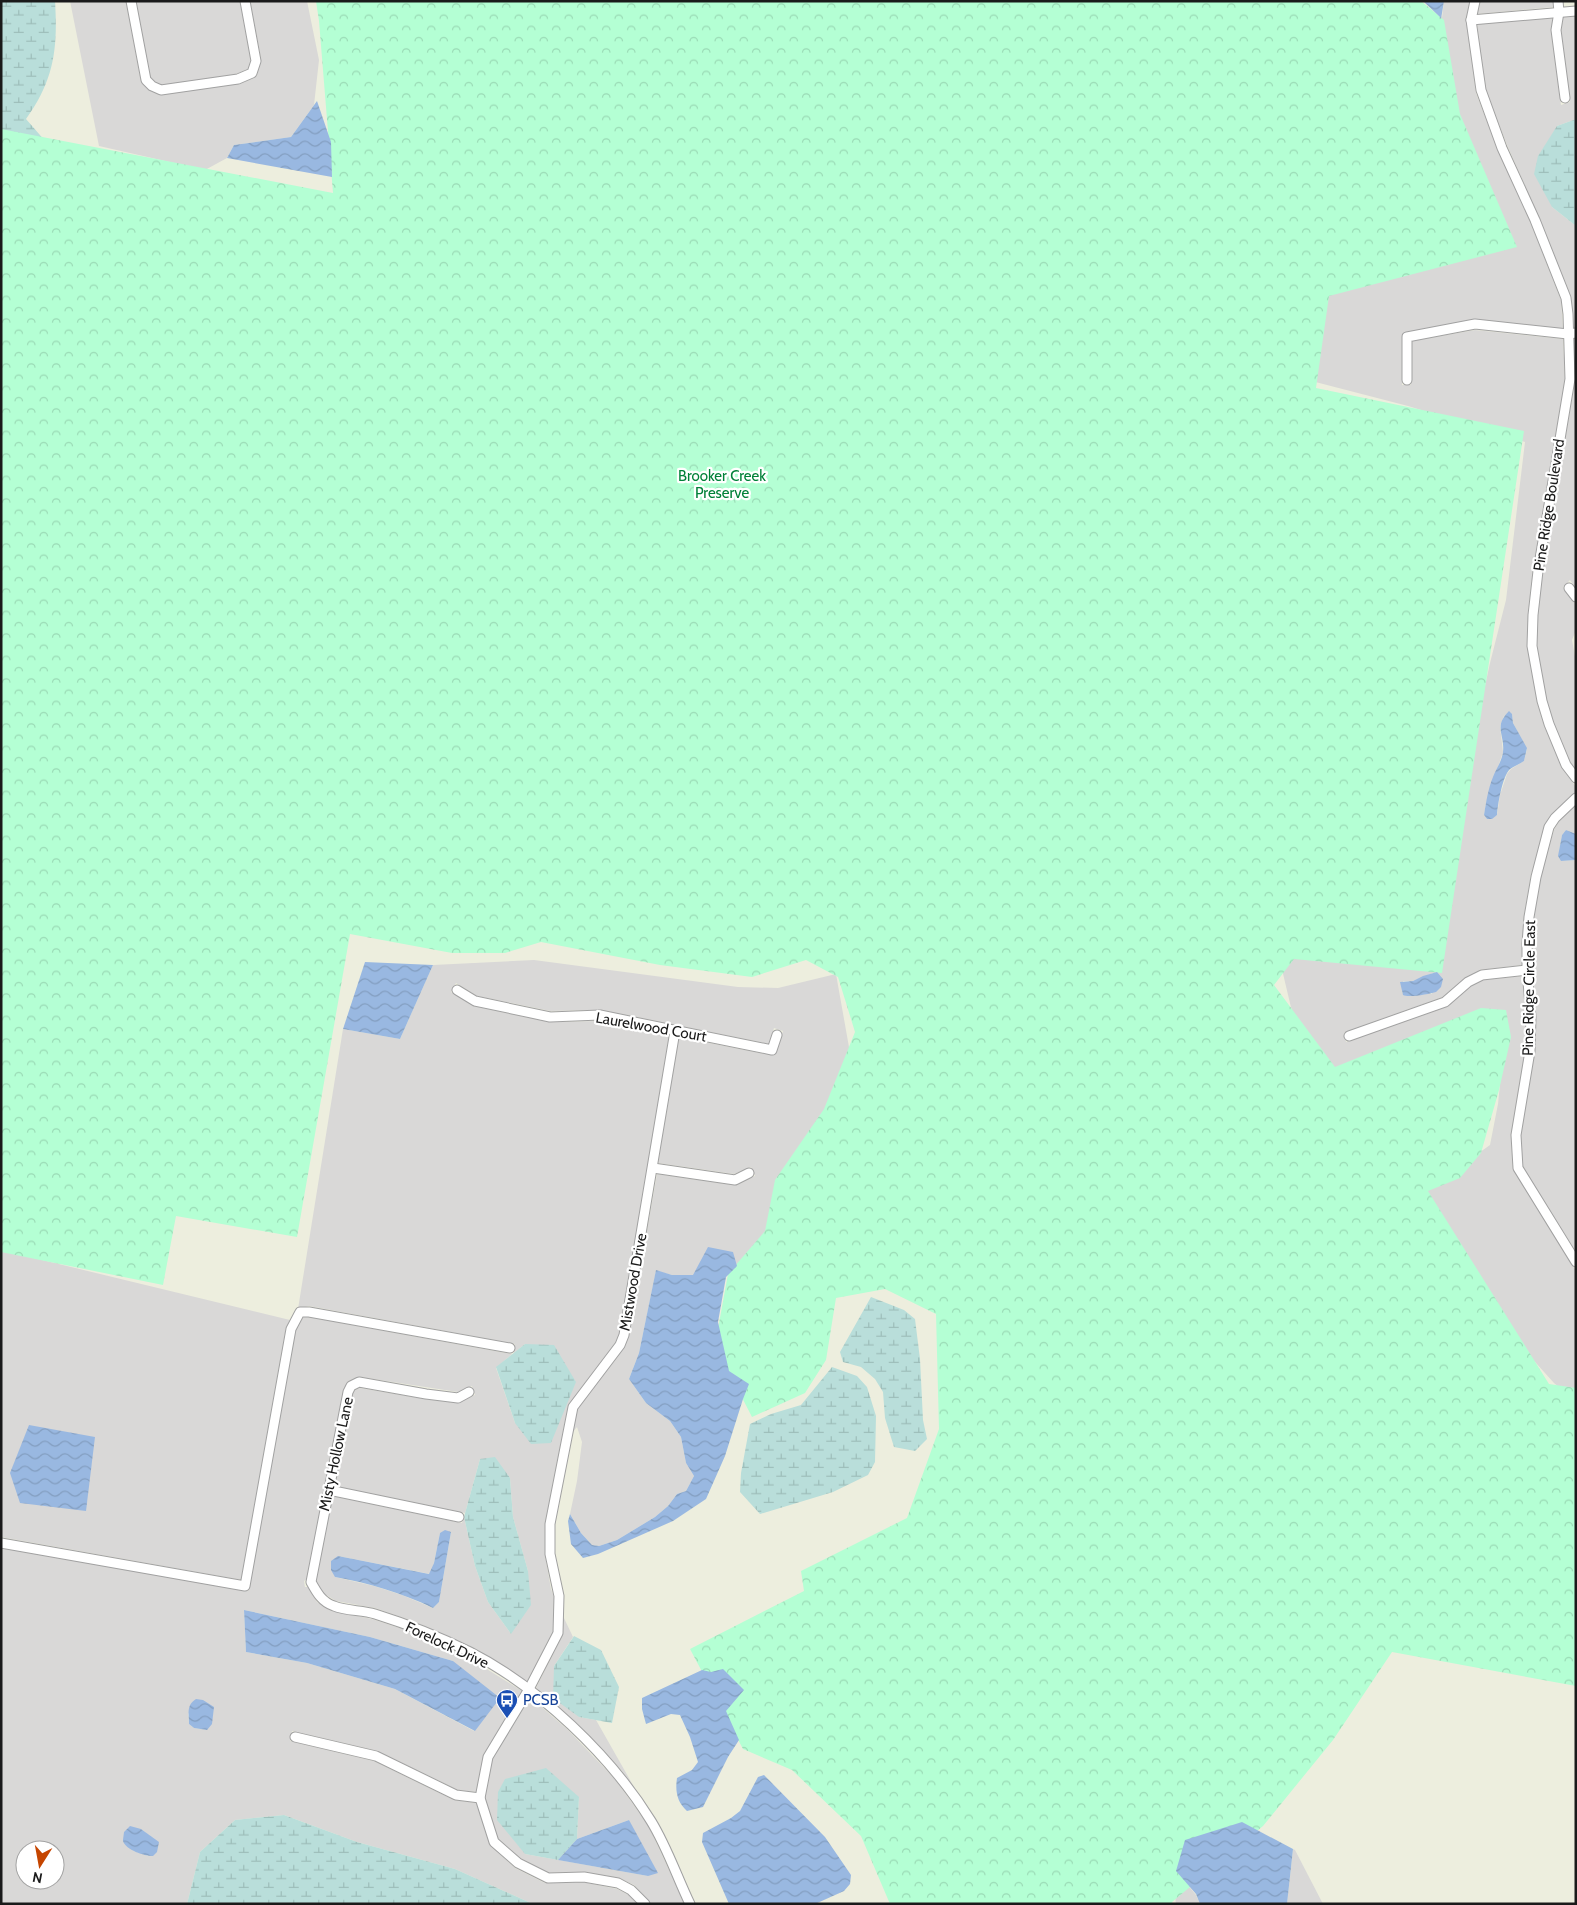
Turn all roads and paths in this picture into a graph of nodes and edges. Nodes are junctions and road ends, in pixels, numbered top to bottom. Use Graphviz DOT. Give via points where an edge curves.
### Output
graph roads {
  1 [pos="131,1"];
  2 [pos="245,1"];
  3 [pos="1475,1"];
  4 [pos="1558,1"];
  5 [pos="1576,11"];
  6 [pos="1559,12"];
  7 [pos="1471,20"];
  8 [pos="1564,98"];
  9 [pos="1572,334"];
  10 [pos="1406,380"];
  11 [pos="1569,588"];
  12 [pos="1576,597"];
  13 [pos="1576,778"];
  14 [pos="1576,798"];
  15 [pos="1527,970"];
  16 [pos="457,990"];
  17 [pos="675,1031"];
  18 [pos="777,1035"];
  19 [pos="1349,1036"];
  20 [pos="653,1168"];
  21 [pos="749,1173"];
  22 [pos="1576,1262"];
  23 [pos="510,1348"];
  24 [pos="470,1392"];
  25 [pos="328,1490"];
  26 [pos="459,1517"];
  27 [pos="1,1543"];
  28 [pos="311,1582"];
  29 [pos="529,1689"];
  30 [pos="295,1737"];
  31 [pos="480,1798"];
  32 [pos="645,1904"];
  33 [pos="690,1904"];
  1 -- 2 [label="street" via="146,80 162,90 238,79 252,73 256,61"];
  3 -- 7 [label="street, Pine Ridge Boulevard"];
  4 -- 6 [label="street"];
  5 -- 6 [label="street"];
  6 -- 7 [label="street"];
  6 -- 8 [label="street" via="1556,30"];
  7 -- 9 [label="street, Pine Ridge Boulevard" via="1481,90 1502,148 1566,298"];
  9 -- 10 [label="street" via="1475,324 1407,337"];
  9 -- 13 [label="street, Pine Ridge Boulevard" via="1570,379 1538,571 1532,646 1549,724 1566,765"];
  11 -- 12 [label="street"];
  14 -- 15 [label="street, Pine Ridge Circle East" via="1549,828 1529,917"];
  15 -- 19 [label="street" via="1482,975 1468,982 1445,1002"];
  15 -- 22 [label="street, Pine Ridge Circle East" via="1530,1050 1516,1135 1518,1168"];
  16 -- 17 [label="street, Laurelwood Court" via="475,1001 550,1016 600,1015"];
  17 -- 18 [label="street, Laurelwood Court" via="772,1050"];
  17 -- 20 [label="street, Mistwood Drive"];
  20 -- 21 [label="street" via="735,1180"];
  20 -- 29 [label="street, Mistwood Drive" via="624,1335 572,1407 550,1524 550,1554 559,1596 558,1633"];
  23 -- 27 [label="street" via="300,1312 291,1329 245,1586"];
  24 -- 25 [label="street, Misty Hollow Lane" via="458,1398 359,1382 352,1386 348,1392"];
  25 -- 26 [label="street"];
  25 -- 28 [label="street, Misty Hollow Lane"];
  28 -- 29 [label="street, Forelock Drive" via="319,1597 334,1606 374,1614 413,1627 471,1653"];
  29 -- 31 [label="street, Mistwood Drive" via="488,1757"];
  29 -- 33 [label="street, Forelock Drive" via="619,1775 652,1822"];
  30 -- 31 [label="street" via="376,1756 456,1795"];
  31 -- 32 [label="street" via="494,1842 518,1863 548,1878 584,1877 618,1884 631,1890"];
}
